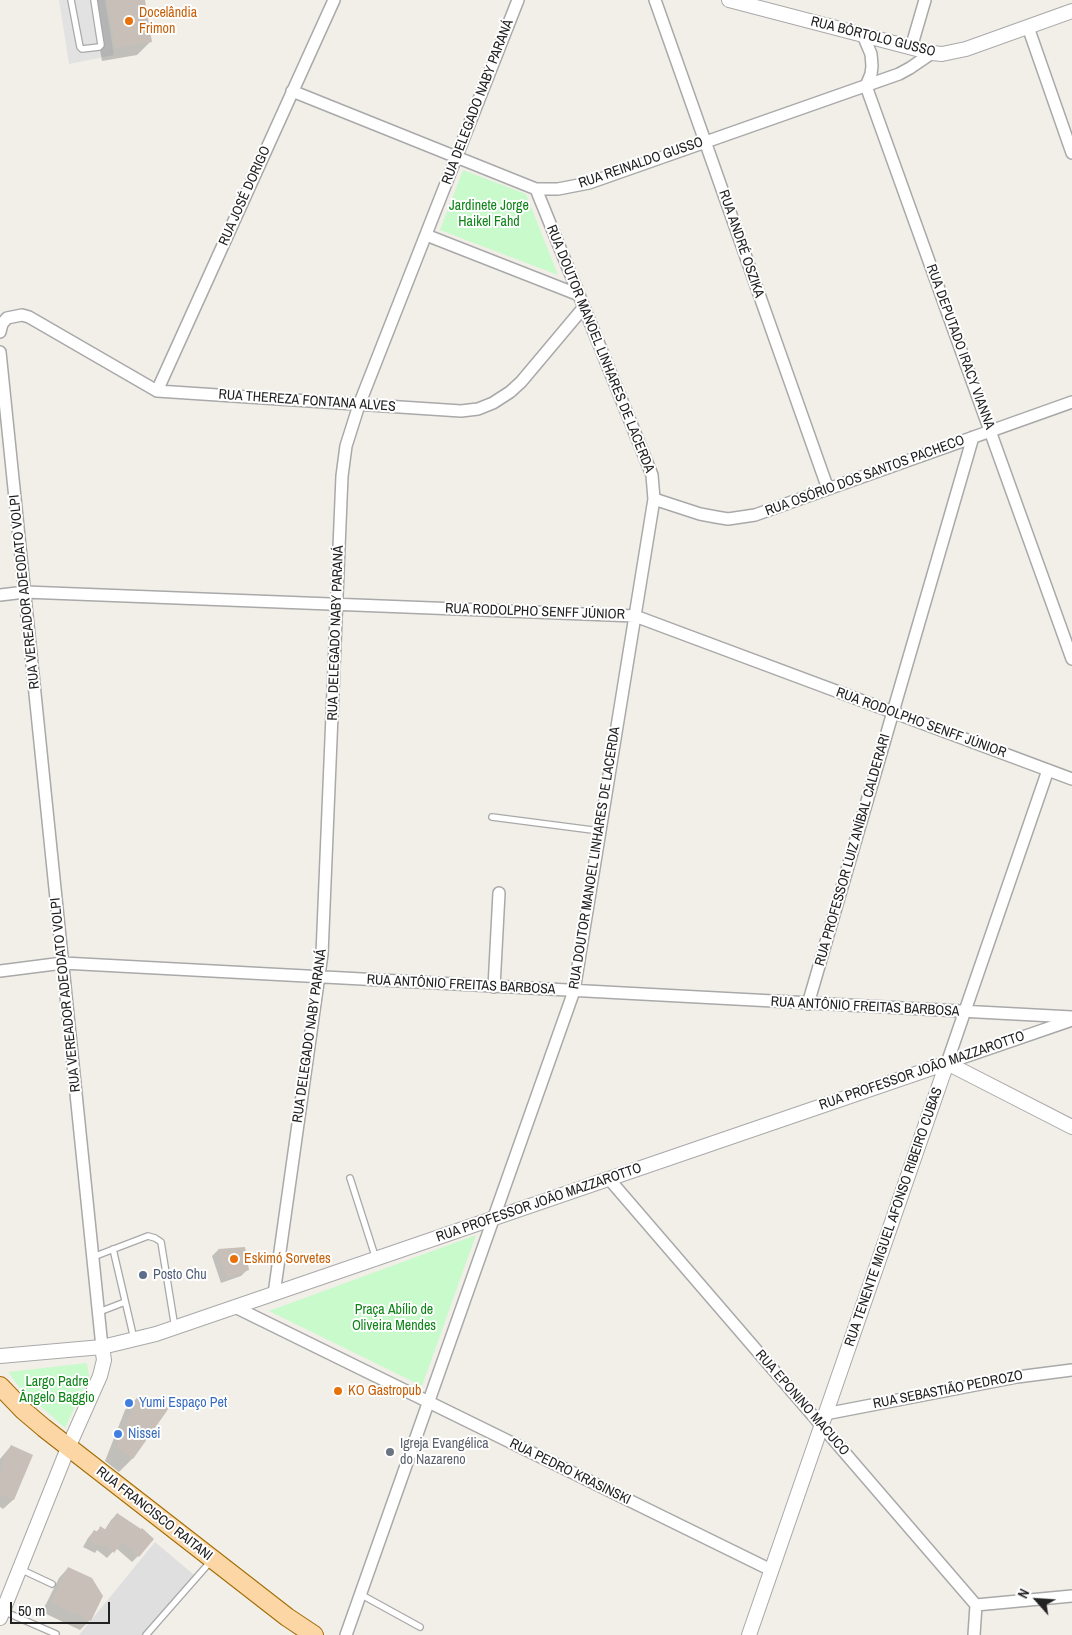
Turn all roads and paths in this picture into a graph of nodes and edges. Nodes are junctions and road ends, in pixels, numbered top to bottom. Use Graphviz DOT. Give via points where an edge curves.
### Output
graph roads {
  1 [pos="71,0"];
  2 [pos="94,0"];
  3 [pos="334,0"];
  4 [pos="518,0"];
  5 [pos="655,0"];
  6 [pos="729,0"];
  7 [pos="925,0"];
  8 [pos="752,3"];
  9 [pos="1072,10"];
  10 [pos="1028,27"];
  11 [pos="863,35"];
  12 [pos="911,48"];
  13 [pos="932,54"];
  14 [pos="866,86"];
  15 [pos="292,92"];
  16 [pos="705,142"];
  17 [pos="1072,153"];
  18 [pos="457,157"];
  19 [pos="536,188"];
  20 [pos="426,235"];
  21 [pos="579,295"];
  22 [pos="584,307"];
  23 [pos="0,332"];
  24 [pos="0,352"];
  25 [pos="157,391"];
  26 [pos="1072,402"];
  27 [pos="360,405"];
  28 [pos="990,431"];
  29 [pos="973,437"];
  30 [pos="828,489"];
  31 [pos="654,499"];
  32 [pos="25,592"];
  33 [pos="0,595"];
  34 [pos="337,603"];
  35 [pos="635,616"];
  36 [pos="1072,659"];
  37 [pos="893,712"];
  38 [pos="1048,770"];
  39 [pos="1072,779"];
  40 [pos="492,817"];
  41 [pos="600,831"];
  42 [pos="499,893"];
  43 [pos="63,964"];
  44 [pos="0,971"];
  45 [pos="319,977"];
  46 [pos="494,987"];
  47 [pos="574,991"];
  48 [pos="808,1004"];
  49 [pos="964,1012"];
  50 [pos="1072,1019"];
  51 [pos="947,1063"];
  52 [pos="1072,1127"];
  53 [pos="350,1178"];
  54 [pos="608,1179"];
  55 [pos="492,1219"];
  56 [pos="113,1249"];
  57 [pos="93,1257"];
  58 [pos="376,1259"];
  59 [pos="274,1294"];
  60 [pos="126,1302"];
  61 [pos="235,1307"];
  62 [pos="98,1312"];
  63 [pos="175,1328"];
  64 [pos="134,1341"];
  65 [pos="102,1347"];
  66 [pos="0,1356"];
  67 [pos="1072,1370"];
  68 [pos="0,1386"];
  69 [pos="428,1402"];
  70 [pos="823,1420"];
  71 [pos="68,1448"];
  72 [pos="212,1560"];
  73 [pos="20,1569"];
  74 [pos="771,1570"];
  75 [pos="52,1584"];
  76 [pos="360,1594"];
  77 [pos="1072,1596"];
  78 [pos="976,1605"];
  79 [pos="1,1614"];
  80 [pos="420,1627"];
  81 [pos="56,1634"];
  82 [pos="146,1635"];
  83 [pos="314,1635"];
  84 [pos="346,1635"];
  85 [pos="749,1635"];
  86 [pos="974,1635"];
  1 -- 2 [label="lane" via="82,49 101,45"];
  3 -- 15 [label="street, RUA JOSÉ DORIGO"];
  4 -- 18 [label="street, RUA DELEGADO NABY PARANÁ"];
  5 -- 16 [label="street, RUA ANDRÉ OSZIKA"];
  6 -- 8 [label="street, RUA BÔRTOLO GUSSO"];
  7 -- 12 [label="street"];
  8 -- 11 [label="street, RUA BÔRTOLO GUSSO"];
  9 -- 10 [label="street, RUA BÔRTOLO GUSSO"];
  10 -- 13 [label="street, RUA BÔRTOLO GUSSO" via="954,53"];
  10 -- 17 [label="street"];
  11 -- 12 [label="street, RUA BÔRTOLO GUSSO"];
  11 -- 14 [label="street" via="872,66"];
  12 -- 13 [label="street, RUA BÔRTOLO GUSSO"];
  13 -- 14 [label="street, RUA REINALDO GUSSO" via="910,68"];
  14 -- 16 [label="street, RUA REINALDO GUSSO"];
  14 -- 28 [label="street, RUA DEPUTADO IRACY VIANNA"];
  15 -- 18 [label="street, RUA REINALDO GUSSO"];
  15 -- 25 [label="street, RUA JOSÉ DORIGO"];
  16 -- 19 [label="street, RUA REINALDO GUSSO" via="588,183 558,189"];
  16 -- 30 [label="street, RUA ANDRÉ OSZIKA"];
  18 -- 19 [label="street, RUA REINALDO GUSSO"];
  18 -- 20 [label="street, RUA DELEGADO NABY PARANÁ"];
  19 -- 21 [label="street, RUA DOUTOR MANOEL LINHARES DE LACERDA"];
  20 -- 21 [label="street"];
  20 -- 27 [label="street, RUA DELEGADO NABY PARANÁ"];
  21 -- 22 [label="street, RUA DOUTOR MANOEL LINHARES DE LACERDA"];
  22 -- 27 [label="street, RUA THEREZA FONTANA ALVES" via="521,382 493,403 461,411"];
  22 -- 31 [label="street, RUA DOUTOR MANOEL LINHARES DE LACERDA" via="652,475"];
  23 -- 25 [label="street, RUA THEREZA FONTANA ALVES" via="7,318 28,317"];
  24 -- 32 [label="street, RUA VEREADOR ADEODATO VOLPI"];
  25 -- 27 [label="street, RUA THEREZA FONTANA ALVES"];
  26 -- 28 [label="street, RUA OSÓRIO DOS SANTOS PACHECO"];
  27 -- 34 [label="street, RUA DELEGADO NABY PARANÁ" via="344,460"];
  28 -- 29 [label="street, RUA OSÓRIO DOS SANTOS PACHECO"];
  28 -- 36 [label="street, RUA DEPUTADO IRACY VIANNA"];
  29 -- 30 [label="street, RUA OSÓRIO DOS SANTOS PACHECO"];
  29 -- 37 [label="street, RUA PROFESSOR LUIZ ANÍBAL CALDERARI"];
  30 -- 31 [label="street, RUA OSÓRIO DOS SANTOS PACHECO" via="755,515 728,518 700,514"];
  31 -- 35 [label="street, RUA DOUTOR MANOEL LINHARES DE LACERDA"];
  32 -- 33 [label="street, RUA RODOLPHO SENFF JÚNIOR"];
  32 -- 34 [label="street, RUA RODOLPHO SENFF JÚNIOR"];
  32 -- 43 [label="street, RUA VEREADOR ADEODATO VOLPI"];
  34 -- 35 [label="street, RUA RODOLPHO SENFF JÚNIOR"];
  34 -- 45 [label="street, RUA DELEGADO NABY PARANÁ"];
  35 -- 37 [label="street, RUA RODOLPHO SENFF JÚNIOR"];
  35 -- 41 [label="street, RUA DOUTOR MANOEL LINHARES DE LACERDA"];
  37 -- 38 [label="street, RUA RODOLPHO SENFF JÚNIOR"];
  37 -- 48 [label="street, RUA PROFESSOR LUIZ ANÍBAL CALDERARI"];
  38 -- 39 [label="street, RUA RODOLPHO SENFF JÚNIOR"];
  38 -- 49 [label="street, RUA TENENTE MIGUEL AFONSO RIBEIRO CUBAS"];
  40 -- 41 [label="lane"];
  41 -- 47 [label="street, RUA DOUTOR MANOEL LINHARES DE LACERDA"];
  42 -- 46 [label="street"];
  43 -- 44 [label="street, RUA ANTÔNIO FREITAS BARBOSA"];
  43 -- 45 [label="street, RUA ANTÔNIO FREITAS BARBOSA"];
  43 -- 57 [label="street, RUA VEREADOR ADEODATO VOLPI"];
  45 -- 46 [label="street, RUA ANTÔNIO FREITAS BARBOSA"];
  45 -- 59 [label="street, RUA DELEGADO NABY PARANÁ"];
  46 -- 47 [label="street, RUA ANTÔNIO FREITAS BARBOSA"];
  47 -- 48 [label="street, RUA ANTÔNIO FREITAS BARBOSA"];
  47 -- 55 [label="street, RUA DOUTOR MANOEL LINHARES DE LACERDA"];
  48 -- 49 [label="street, RUA ANTÔNIO FREITAS BARBOSA"];
  49 -- 50 [label="street, RUA ANTÔNIO FREITAS BARBOSA"];
  49 -- 51 [label="street, RUA TENENTE MIGUEL AFONSO RIBEIRO CUBAS"];
  50 -- 51 [label="street, RUA PROFESSOR JOÃO MAZZAROTTO"];
  51 -- 52 [label="street"];
  51 -- 54 [label="street, RUA PROFESSOR JOÃO MAZZAROTTO"];
  51 -- 70 [label="street, RUA TENENTE MIGUEL AFONSO RIBEIRO CUBAS"];
  53 -- 58 [label="lane"];
  54 -- 55 [label="street, RUA PROFESSOR JOÃO MAZZAROTTO"];
  54 -- 70 [label="street, RUA EPONINO MACUCO"];
  55 -- 58 [label="street, RUA PROFESSOR JOÃO MAZZAROTTO"];
  55 -- 69 [label="street, RUA DOUTOR MANOEL LINHARES DE LACERDA"];
  56 -- 57 [label="lane"];
  56 -- 60 [label="lane"];
  56 -- 63 [label="lane" via="148,1236 161,1242"];
  57 -- 62 [label="street, RUA VEREADOR ADEODATO VOLPI"];
  58 -- 59 [label="street, RUA PROFESSOR JOÃO MAZZAROTTO"];
  59 -- 61 [label="street, RUA PROFESSOR JOÃO MAZZAROTTO"];
  60 -- 62 [label="lane"];
  60 -- 64 [label="lane"];
  61 -- 63 [label="street, RUA PROFESSOR JOÃO MAZZAROTTO"];
  61 -- 69 [label="street, RUA PEDRO KRASINSKI"];
  62 -- 65 [label="street, RUA VEREADOR ADEODATO VOLPI"];
  63 -- 64 [label="street, RUA PROFESSOR JOÃO MAZZAROTTO"];
  64 -- 65 [label="street, RUA PROFESSOR JOÃO MAZZAROTTO"];
  65 -- 66 [label="street, RUA PROFESSOR JOÃO MAZZAROTTO"];
  65 -- 71 [label="street, RUA VEREADOR ADEODATO VOLPI" via="103,1368"];
  67 -- 70 [label="street, RUA SEBASTIÃO PEDROZO" via="1016,1377"];
  68 -- 71 [label="main road, RUA FRANCISCO RAITANI"];
  69 -- 74 [label="street, RUA PEDRO KRASINSKI"];
  69 -- 76 [label="street, RUA DOUTOR MANOEL LINHARES DE LACERDA"];
  70 -- 74 [label="street, RUA TENENTE MIGUEL AFONSO RIBEIRO CUBAS"];
  70 -- 78 [label="street, RUA EPONINO MACUCO"];
  71 -- 72 [label="main road, RUA FRANCISCO RAITANI"];
  71 -- 73 [label="street, RUA VEREADOR ADEODATO VOLPI"];
  72 -- 82 [label="lane"];
  72 -- 83 [label="main road, RUA FRANCISCO RAITANI"];
  73 -- 75 [label="lane"];
  73 -- 79 [label="street, RUA VEREADOR ADEODATO VOLPI"];
  74 -- 85 [label="street, RUA TENENTE MIGUEL AFONSO RIBEIRO CUBAS"];
  76 -- 80 [label="lane"];
  76 -- 84 [label="street, RUA DOUTOR MANOEL LINHARES DE LACERDA"];
  77 -- 78 [label="street"];
  78 -- 86 [label="street"];
  79 -- 81 [label="lane"];
}
